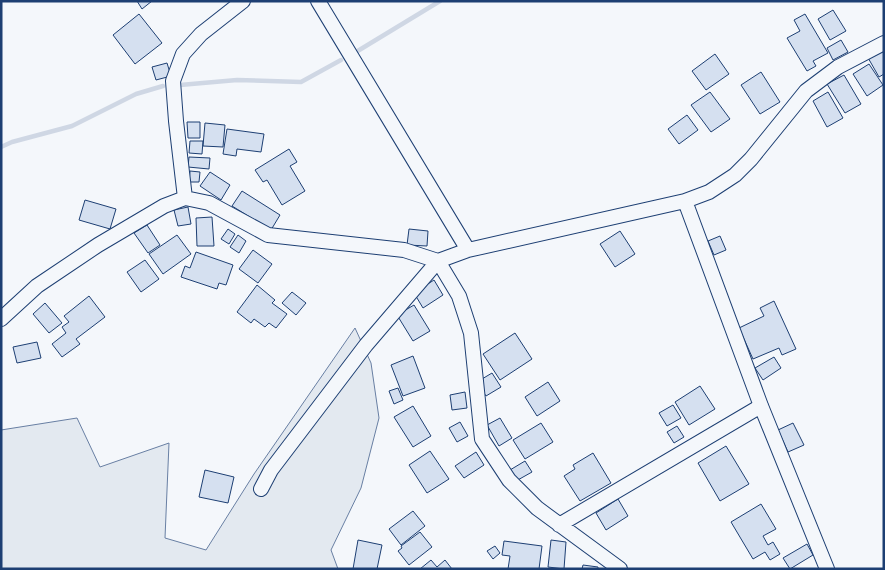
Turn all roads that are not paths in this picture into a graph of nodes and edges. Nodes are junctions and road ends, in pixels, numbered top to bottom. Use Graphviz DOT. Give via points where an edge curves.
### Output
graph roads {
  1 [pos="243,1"];
  2 [pos="318,1"];
  3 [pos="884,43"];
  4 [pos="185,198"];
  5 [pos="685,201"];
  6 [pos="468,250"];
  7 [pos="438,261"];
  8 [pos="1,319"];
  9 [pos="761,406"];
  10 [pos="260,489"];
  11 [pos="559,525"];
  12 [pos="620,569"];
  13 [pos="827,569"];
  1 -- 4 [label="street" via="201,34 183,54 173,81"];
  2 -- 6 [label="street"];
  3 -- 5 [label="street" via="838,67 806,91 736,175 709,192"];
  4 -- 7 [label="street" via="209,203 268,235 404,250"];
  4 -- 8 [label="street" via="164,206 98,245 37,286"];
  5 -- 6 [label="street"];
  5 -- 9 [label="street"];
  6 -- 7 [label="street"];
  7 -- 10 [label="street" via="366,345"];
  7 -- 11 [label="street" via="459,296 471,333 482,440 509,480"];
  9 -- 11 [label="street"];
  9 -- 13 [label="street"];
  11 -- 12 [label="street"];
}
